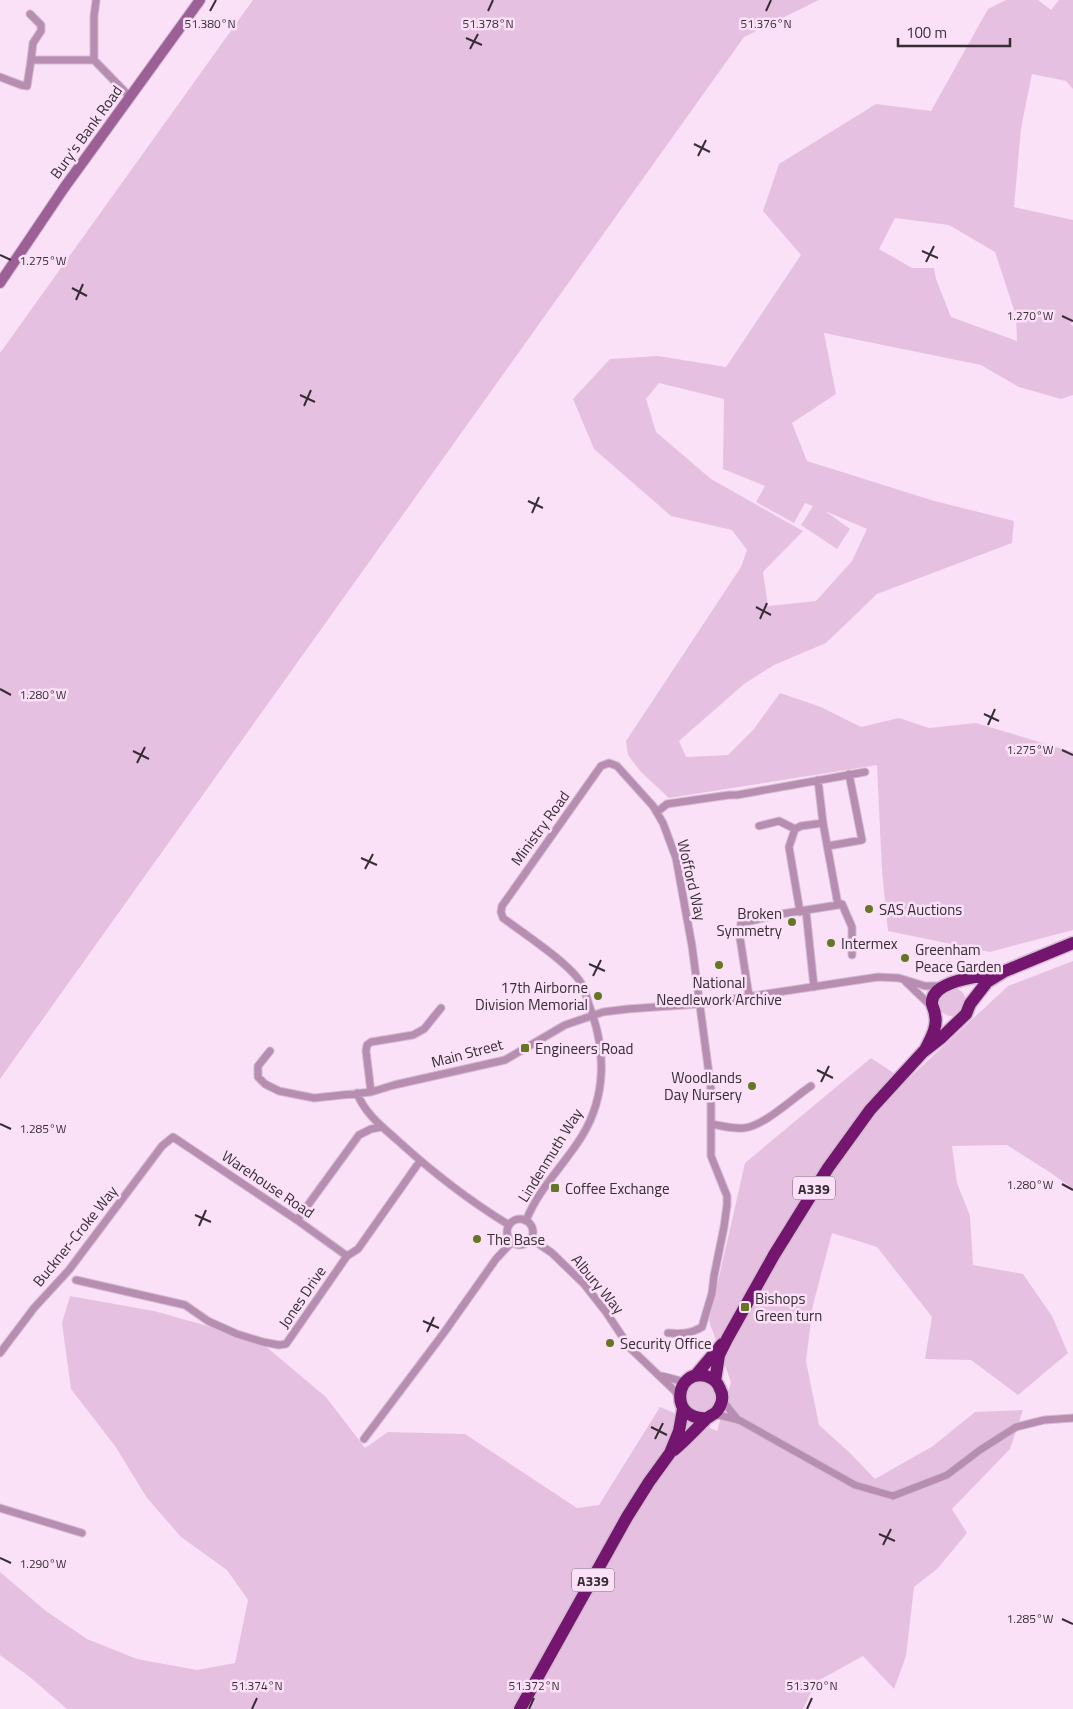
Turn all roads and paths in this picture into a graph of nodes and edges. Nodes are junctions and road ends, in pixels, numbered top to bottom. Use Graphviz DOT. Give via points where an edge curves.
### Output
graph roads {
  1 [pos="200,0"];
  2 [pos="96,1"];
  3 [pos="30,14"];
  4 [pos="31,60"];
  5 [pos="94,60"];
  6 [pos="0,77"];
  7 [pos="130,97"];
  8 [pos="0,283"];
  9 [pos="601,766"];
  10 [pos="865,772"];
  11 [pos="849,774"];
  12 [pos="818,780"];
  13 [pos="657,812"];
  14 [pos="823,823"];
  15 [pos="759,826"];
  16 [pos="795,829"];
  17 [pos="828,846"];
  18 [pos="838,904"];
  19 [pos="502,906"];
  20 [pos="803,911"];
  21 [pos="1073,943"];
  22 [pos="852,955"];
  23 [pos="1005,971"];
  24 [pos="904,980"];
  25 [pos="945,985"];
  26 [pos="814,987"];
  27 [pos="748,996"];
  28 [pos="699,1004"];
  29 [pos="970,1004"];
  30 [pos="441,1008"];
  31 [pos="935,1012"];
  32 [pos="594,1015"];
  33 [pos="963,1018"];
  34 [pos="270,1051"];
  35 [pos="924,1052"];
  36 [pos="811,1086"];
  37 [pos="372,1092"];
  38 [pos="356,1093"];
  39 [pos="712,1124"];
  40 [pos="382,1127"];
  41 [pos="173,1137"];
  42 [pos="420,1161"];
  43 [pos="296,1220"];
  44 [pos="526,1221"];
  45 [pos="509,1225"];
  46 [pos="530,1238"];
  47 [pos="512,1242"];
  48 [pos="347,1256"];
  49 [pos="76,1280"];
  50 [pos="668,1333"];
  51 [pos="727,1339"];
  52 [pos="0,1353"];
  53 [pos="659,1375"];
  54 [pos="690,1379"];
  55 [pos="715,1380"];
  56 [pos="722,1400"];
  57 [pos="681,1404"];
  58 [pos="710,1416"];
  59 [pos="1073,1418"];
  60 [pos="739,1420"];
  61 [pos="364,1439"];
  62 [pos="670,1453"];
  63 [pos="0,1508"];
  64 [pos="82,1533"];
  65 [pos="520,1709"];
  1 -- 7 [label="street, Bury's Bank Road"];
  2 -- 5 [label="street"];
  3 -- 4 [label="street" via="41,25"];
  4 -- 5 [label="street"];
  4 -- 6 [label="street" via="27,86"];
  5 -- 7 [label="street"];
  7 -- 8 [label="street, Bury's Bank Road"];
  9 -- 13 [label="street, Wofford Way" via="609,763 617,766"];
  9 -- 19 [label="street, Ministry Road"];
  10 -- 11 [label="street"];
  11 -- 12 [label="street"];
  11 -- 17 [label="street" via="862,840"];
  12 -- 13 [label="street" via="666,804"];
  12 -- 14 [label="street"];
  13 -- 28 [label="street, Wofford Way" via="676,858"];
  14 -- 16 [label="street"];
  14 -- 17 [label="street"];
  15 -- 16 [label="street" via="779,821"];
  16 -- 20 [label="street" via="789,847"];
  17 -- 18 [label="street"];
  18 -- 20 [label="street"];
  18 -- 22 [label="street" via="842,904 852,926"];
  19 -- 32 [label="street, Lindenmuth Way" via="503,918 571,972 581,984"];
  20 -- 26 [label="street"];
  20 -- 27 [label="street" via="741,923"];
  21 -- 23 [label="highway"];
  23 -- 25 [label="highway"];
  23 -- 29 [label="highway" via="987,982"];
  24 -- 25 [label="street, Main Street" via="926,986"];
  24 -- 26 [label="street, Main Street" via="878,977"];
  24 -- 31 [label="street"];
  25 -- 29 [label="highway" via="961,986"];
  25 -- 31 [label="highway" via="932,999"];
  26 -- 27 [label="street, Main Street"];
  27 -- 28 [label="street, Main Street"];
  28 -- 32 [label="street, Main Street"];
  28 -- 39 [label="street, Wofford Way" via="708,1060"];
  29 -- 33 [label="highway"];
  30 -- 37 [label="street" via="424,1029 413,1035 367,1045"];
  31 -- 33 [label="highway" via="945,1021"];
  31 -- 35 [label="highway, A339" via="934,1030"];
  32 -- 37 [label="street, Main Street" via="565,1025 505,1060"];
  32 -- 44 [label="street, Lindenmuth Way" via="602,1059 597,1104 582,1137"];
  33 -- 35 [label="highway, A339"];
  34 -- 38 [label="street, Main Street" via="258,1066 258,1077 279,1091 314,1098"];
  35 -- 51 [label="highway, A339" via="870,1110 828,1168"];
  36 -- 39 [label="street" via="762,1122 742,1128"];
  37 -- 38 [label="street, Main Street"];
  38 -- 40 [label="street"];
  39 -- 50 [label="street, Wofford Way" via="711,1156 728,1204 712,1294 702,1327 683,1334"];
  40 -- 42 [label="street"];
  40 -- 43 [label="street" via="359,1135"];
  41 -- 43 [label="street, Warehouse Road"];
  41 -- 52 [label="street, Buckner-Croke Way" via="162,1146 69,1270 34,1308"];
  42 -- 45 [label="street"];
  42 -- 48 [label="street, Jones Drive" via="358,1249"];
  43 -- 48 [label="street, Warehouse Road"];
  44 -- 45 [label="street" via="515,1220"];
  44 -- 46 [label="street" via="531,1227"];
  45 -- 47 [label="street" via="508,1236"];
  46 -- 47 [label="street" via="520,1244"];
  46 -- 53 [label="street, Albury Way" via="552,1253 584,1284 630,1348"];
  47 -- 61 [label="street" via="496,1259"];
  48 -- 49 [label="street, Jones Drive" via="286,1344 279,1345 217,1326 185,1305"];
  51 -- 54 [label="highway, A339"];
  51 -- 55 [label="highway, A339" via="719,1355"];
  53 -- 54 [label="street, Albury Way"];
  53 -- 57 [label="street, Albury Way" via="675,1391"];
  54 -- 55 [label="highway" via="705,1376"];
  54 -- 57 [label="highway" via="681,1390"];
  55 -- 56 [label="highway"];
  56 -- 58 [label="highway"];
  56 -- 60 [label="street"];
  57 -- 58 [label="highway" via="694,1417"];
  57 -- 62 [label="highway, A339" via="679,1431"];
  58 -- 60 [label="street"];
  58 -- 62 [label="highway, A339"];
  59 -- 60 [label="street" via="1044,1420 1016,1427 947,1475 894,1496 855,1484"];
  62 -- 65 [label="highway, A339" via="627,1517"];
  63 -- 64 [label="street"];
}
